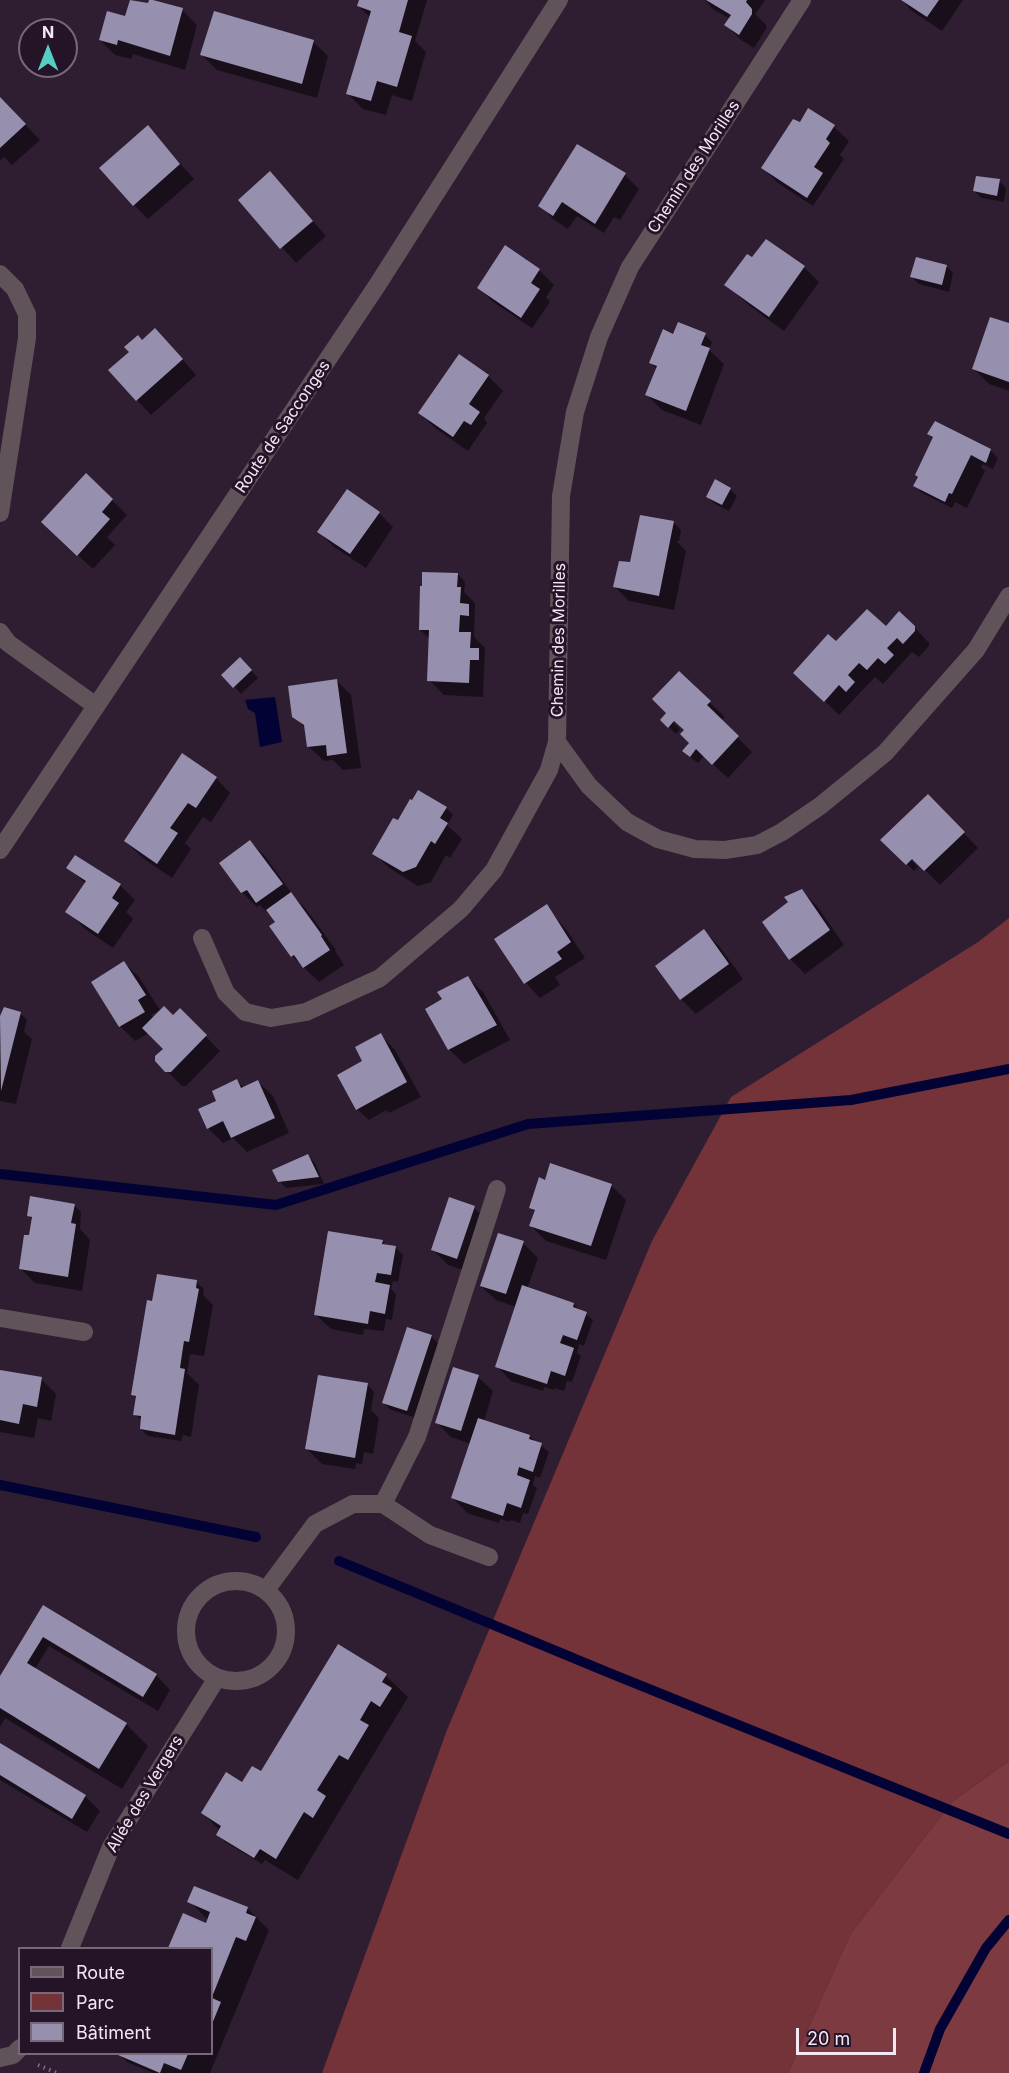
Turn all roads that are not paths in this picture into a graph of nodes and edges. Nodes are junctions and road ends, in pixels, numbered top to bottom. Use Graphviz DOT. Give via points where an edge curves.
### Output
graph roads {
  1 [pos="559,0"];
  2 [pos="802,0"];
  3 [pos="0,274"];
  4 [pos="0,513"];
  5 [pos="1009,596"];
  6 [pos="0,632"];
  7 [pos="96,706"];
  8 [pos="558,742"];
  9 [pos="0,850"];
  10 [pos="202,938"];
  11 [pos="497,1189"];
  12 [pos="0,1318"];
  13 [pos="84,1332"];
  14 [pos="383,1504"];
  15 [pos="489,1557"];
  16 [pos="266,1590"];
  17 [pos="217,1678"];
  18 [pos="70,1947"];
  19 [pos="18,2050"];
  20 [pos="0,2058"];
  1 -- 7 [label="street, Route de Sacconges" via="378,284"];
  2 -- 8 [label="street, Chemin des Morilles" via="630,267 599,337 575,412 561,496"];
  3 -- 4 [label="street" via="15,289 27,314 27,338"];
  5 -- 8 [label="street, Chemin des Morilles" via="976,650 885,753 820,806 757,845 695,849 658,839 627,822 589,786"];
  6 -- 7 [label="street" via="8,643"];
  7 -- 9 [label="street, Route de Sacconges"];
  8 -- 10 [label="street" via="549,770 494,870 461,909 380,978 306,1012 271,1018 245,1012 226,993"];
  11 -- 14 [label="street" via="417,1437"];
  12 -- 13 [label="street"];
  14 -- 15 [label="street" via="430,1534"];
  14 -- 16 [label="street" via="353,1504 315,1524"];
  16 -- 17 [label="street" via="282,1609 287,1632 280,1655 264,1673 241,1681"];
  16 -- 17 [label="street" via="243,1581 219,1583 199,1596 187,1617 186,1641 197,1663"];
  17 -- 18 [label="street, Allée des Vergers" via="111,1847"];
  19 -- 20 [label="street"];
}
